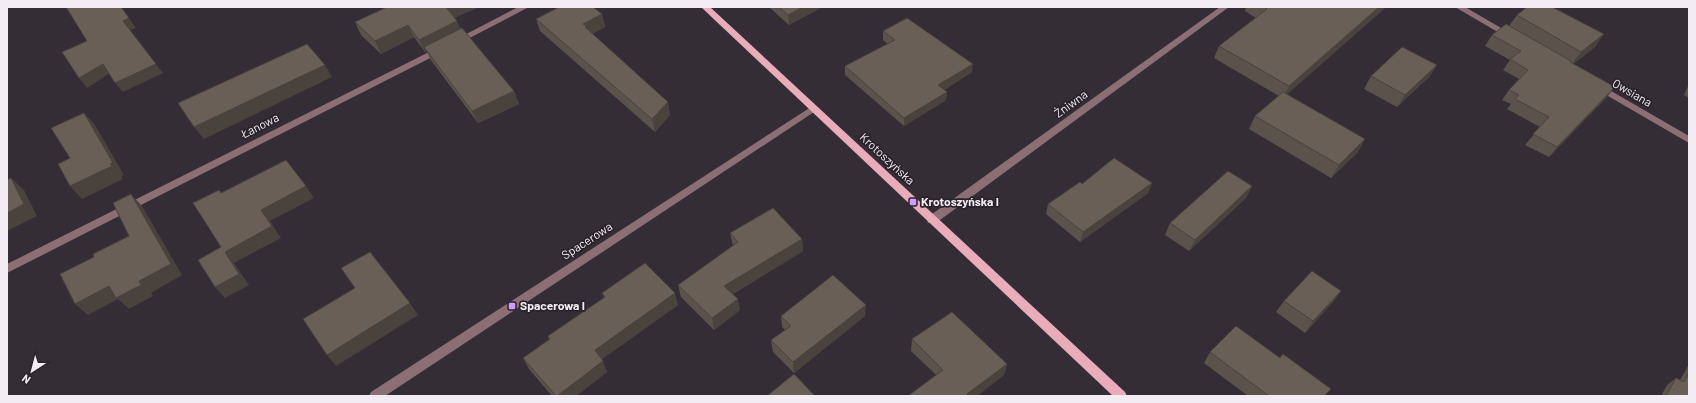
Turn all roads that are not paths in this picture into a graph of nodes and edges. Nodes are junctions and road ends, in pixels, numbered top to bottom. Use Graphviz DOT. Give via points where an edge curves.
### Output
graph roads {
  1 [pos="525,7"];
  2 [pos="705,7"];
  3 [pos="1225,7"];
  4 [pos="1460,7"];
  5 [pos="1520,41"];
  6 [pos="1588,81"];
  7 [pos="814,108"];
  8 [pos="1689,140"];
  9 [pos="932,220"];
  10 [pos="7,269"];
  11 [pos="375,396"];
  12 [pos="1121,396"];
  1 -- 10 [label="street, Łanowa"];
  2 -- 7 [label="main road, Krotoszyńska"];
  3 -- 9 [label="street, Żniwna"];
  4 -- 5 [label="street"];
  6 -- 8 [label="street, Owsiana"];
  7 -- 9 [label="main road, Krotoszyńska"];
  7 -- 11 [label="street, Spacerowa"];
  9 -- 12 [label="main road, Krotoszyńska"];
}
